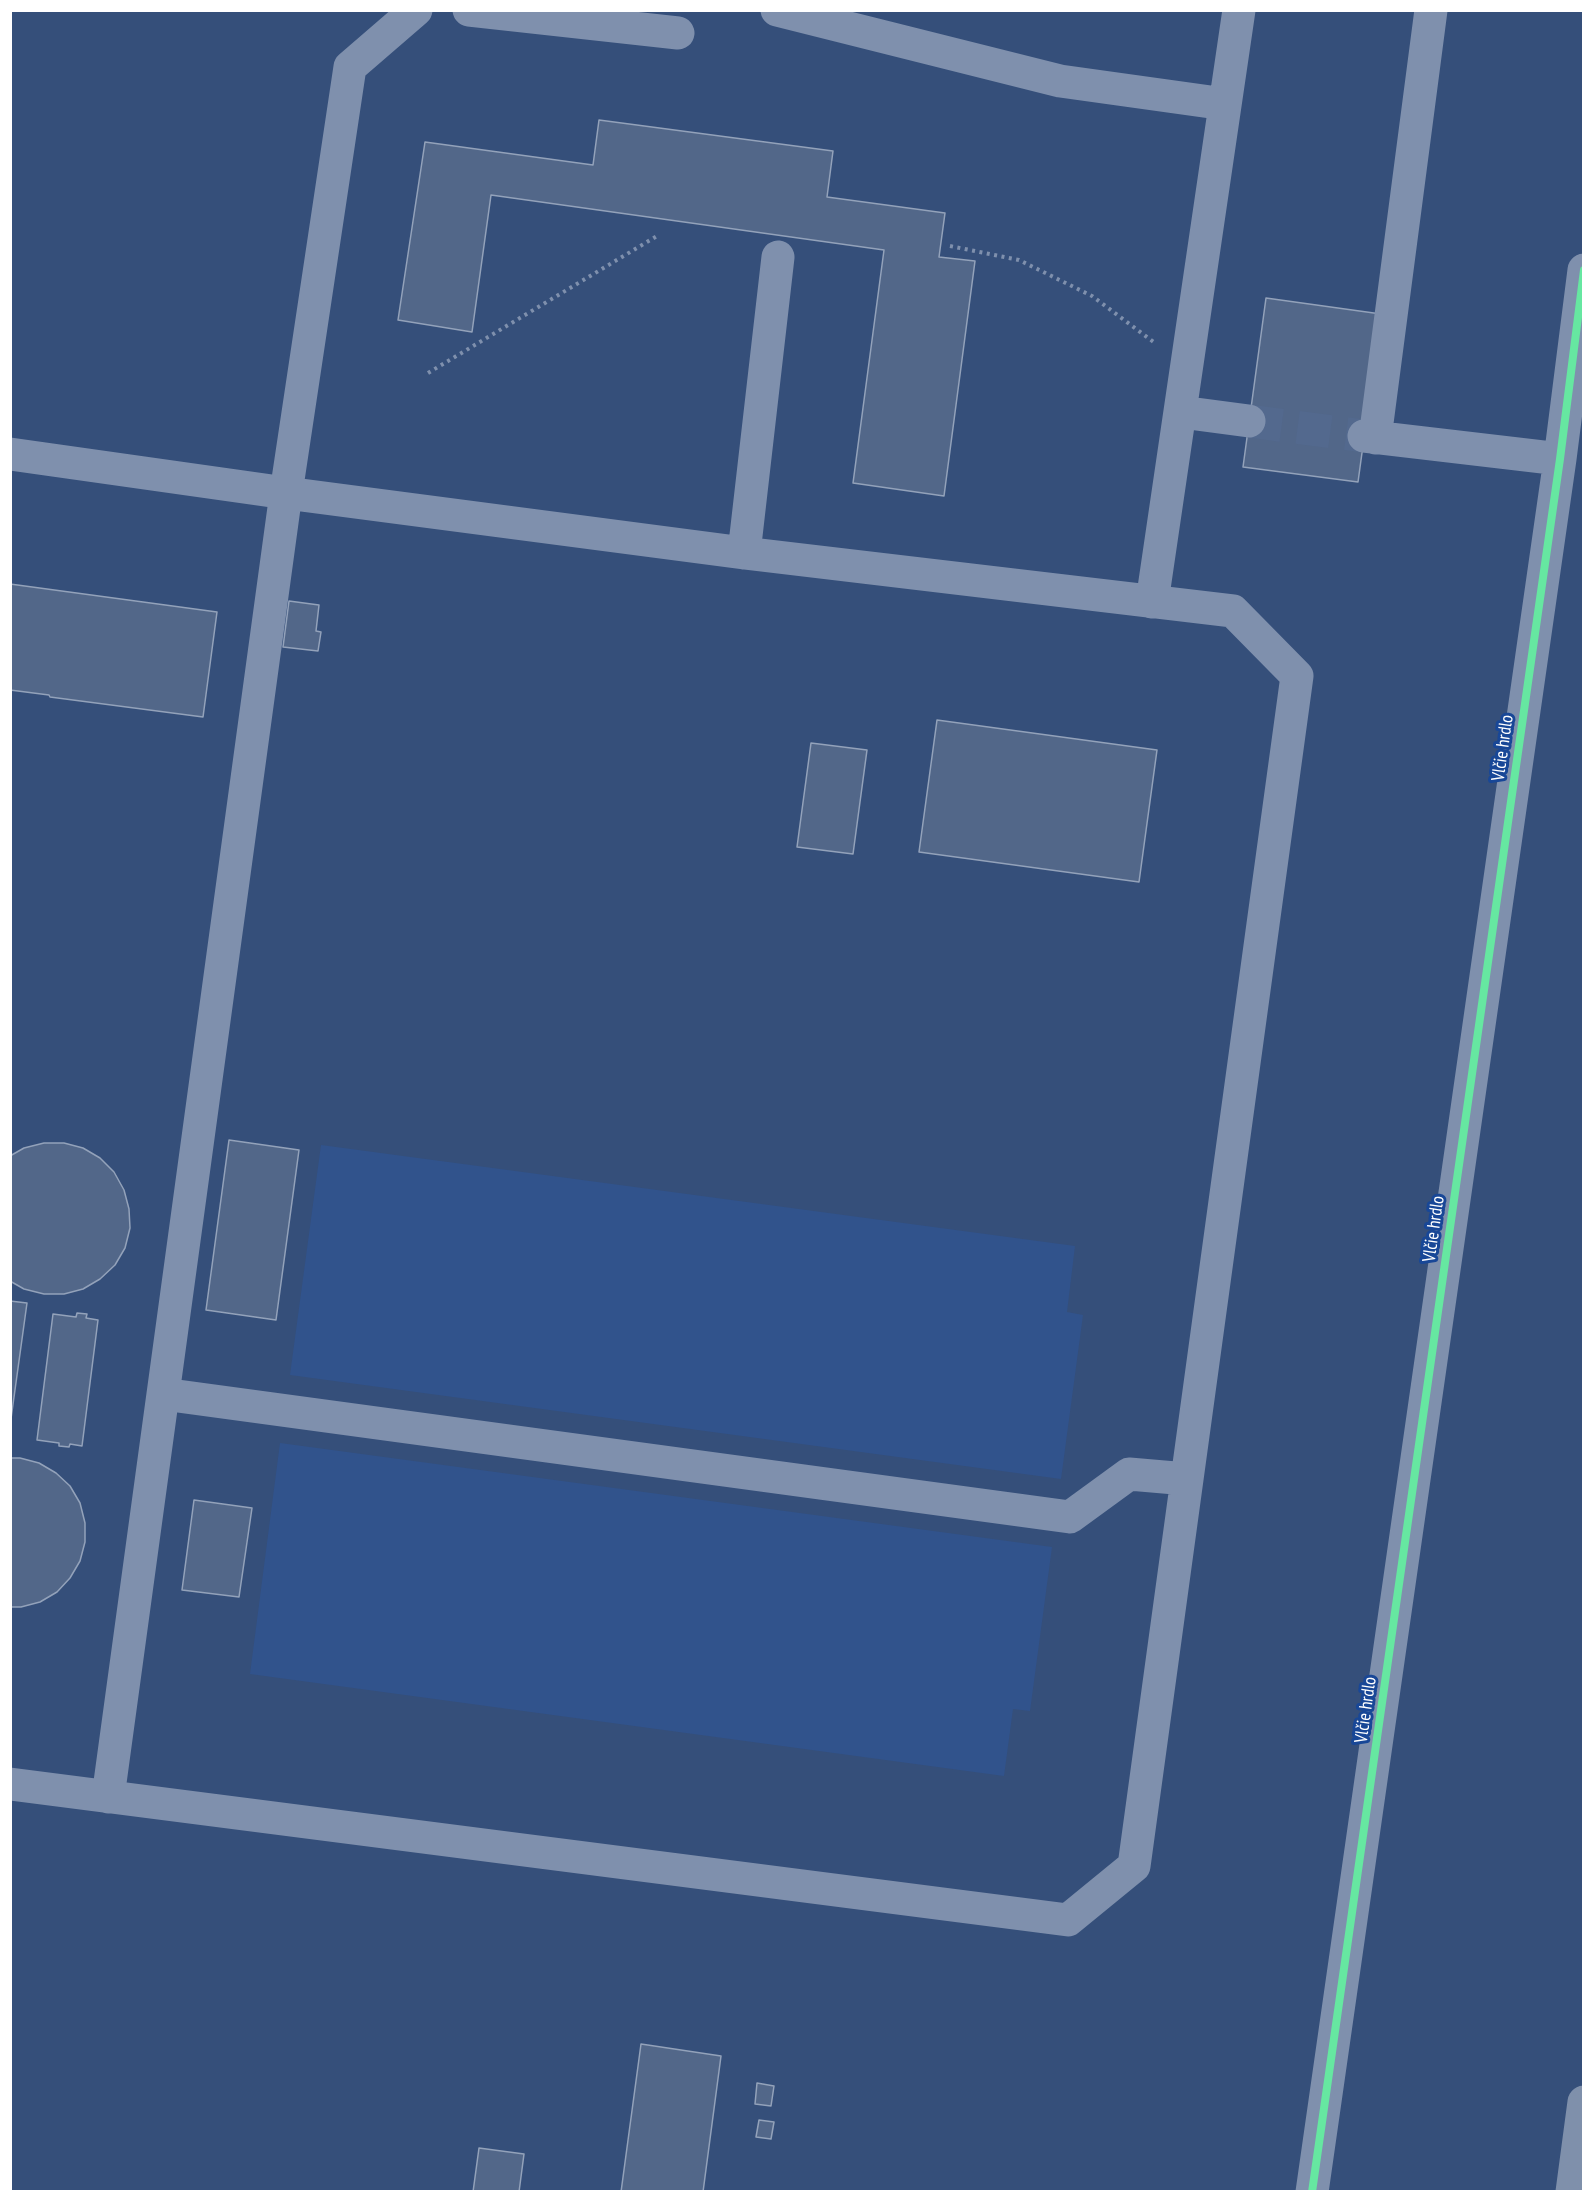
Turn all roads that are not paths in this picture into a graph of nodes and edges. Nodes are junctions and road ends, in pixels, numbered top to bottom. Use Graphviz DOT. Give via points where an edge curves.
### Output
graph roads {
  1 [pos="416,10"];
  2 [pos="469,10"];
  3 [pos="777,10"];
  4 [pos="1239,10"];
  5 [pos="1431,10"];
  6 [pos="678,33"];
  7 [pos="1225,104"];
  8 [pos="778,257"];
  9 [pos="1584,270"];
  10 [pos="1180,412"];
  11 [pos="1249,421"];
  12 [pos="10,454"];
  13 [pos="1560,459"];
  14 [pos="286,493"];
  15 [pos="744,553"];
  16 [pos="1152,602"];
  17 [pos="163,1394"];
  18 [pos="1187,1479"];
  19 [pos="10,1784"];
  20 [pos="108,1797"];
  21 [pos="1584,2102"];
  22 [pos="1312,2192"];
  23 [pos="1572,2192"];
  1 -- 14 [label="street" via="350,67"];
  2 -- 6 [label="street"];
  3 -- 7 [label="street" via="1060,81"];
  4 -- 7 [label="street"];
  5 -- 13 [label="street" via="1370,437"];
  7 -- 10 [label="street"];
  8 -- 15 [label="street"];
  9 -- 13 [label="street, Vlčie hrdlo"];
  10 -- 11 [label="street"];
  10 -- 16 [label="street"];
  12 -- 14 [label="street"];
  13 -- 22 [label="street, Vlčie hrdlo"];
  14 -- 15 [label="street"];
  14 -- 17 [label="street"];
  15 -- 16 [label="street"];
  16 -- 18 [label="street" via="1233,611 1297,676"];
  17 -- 18 [label="street" via="1070,1517 1129,1474"];
  17 -- 20 [label="street"];
  18 -- 20 [label="street" via="1134,1866 1068,1920"];
  19 -- 20 [label="street"];
  21 -- 23 [label="highway"];
}
